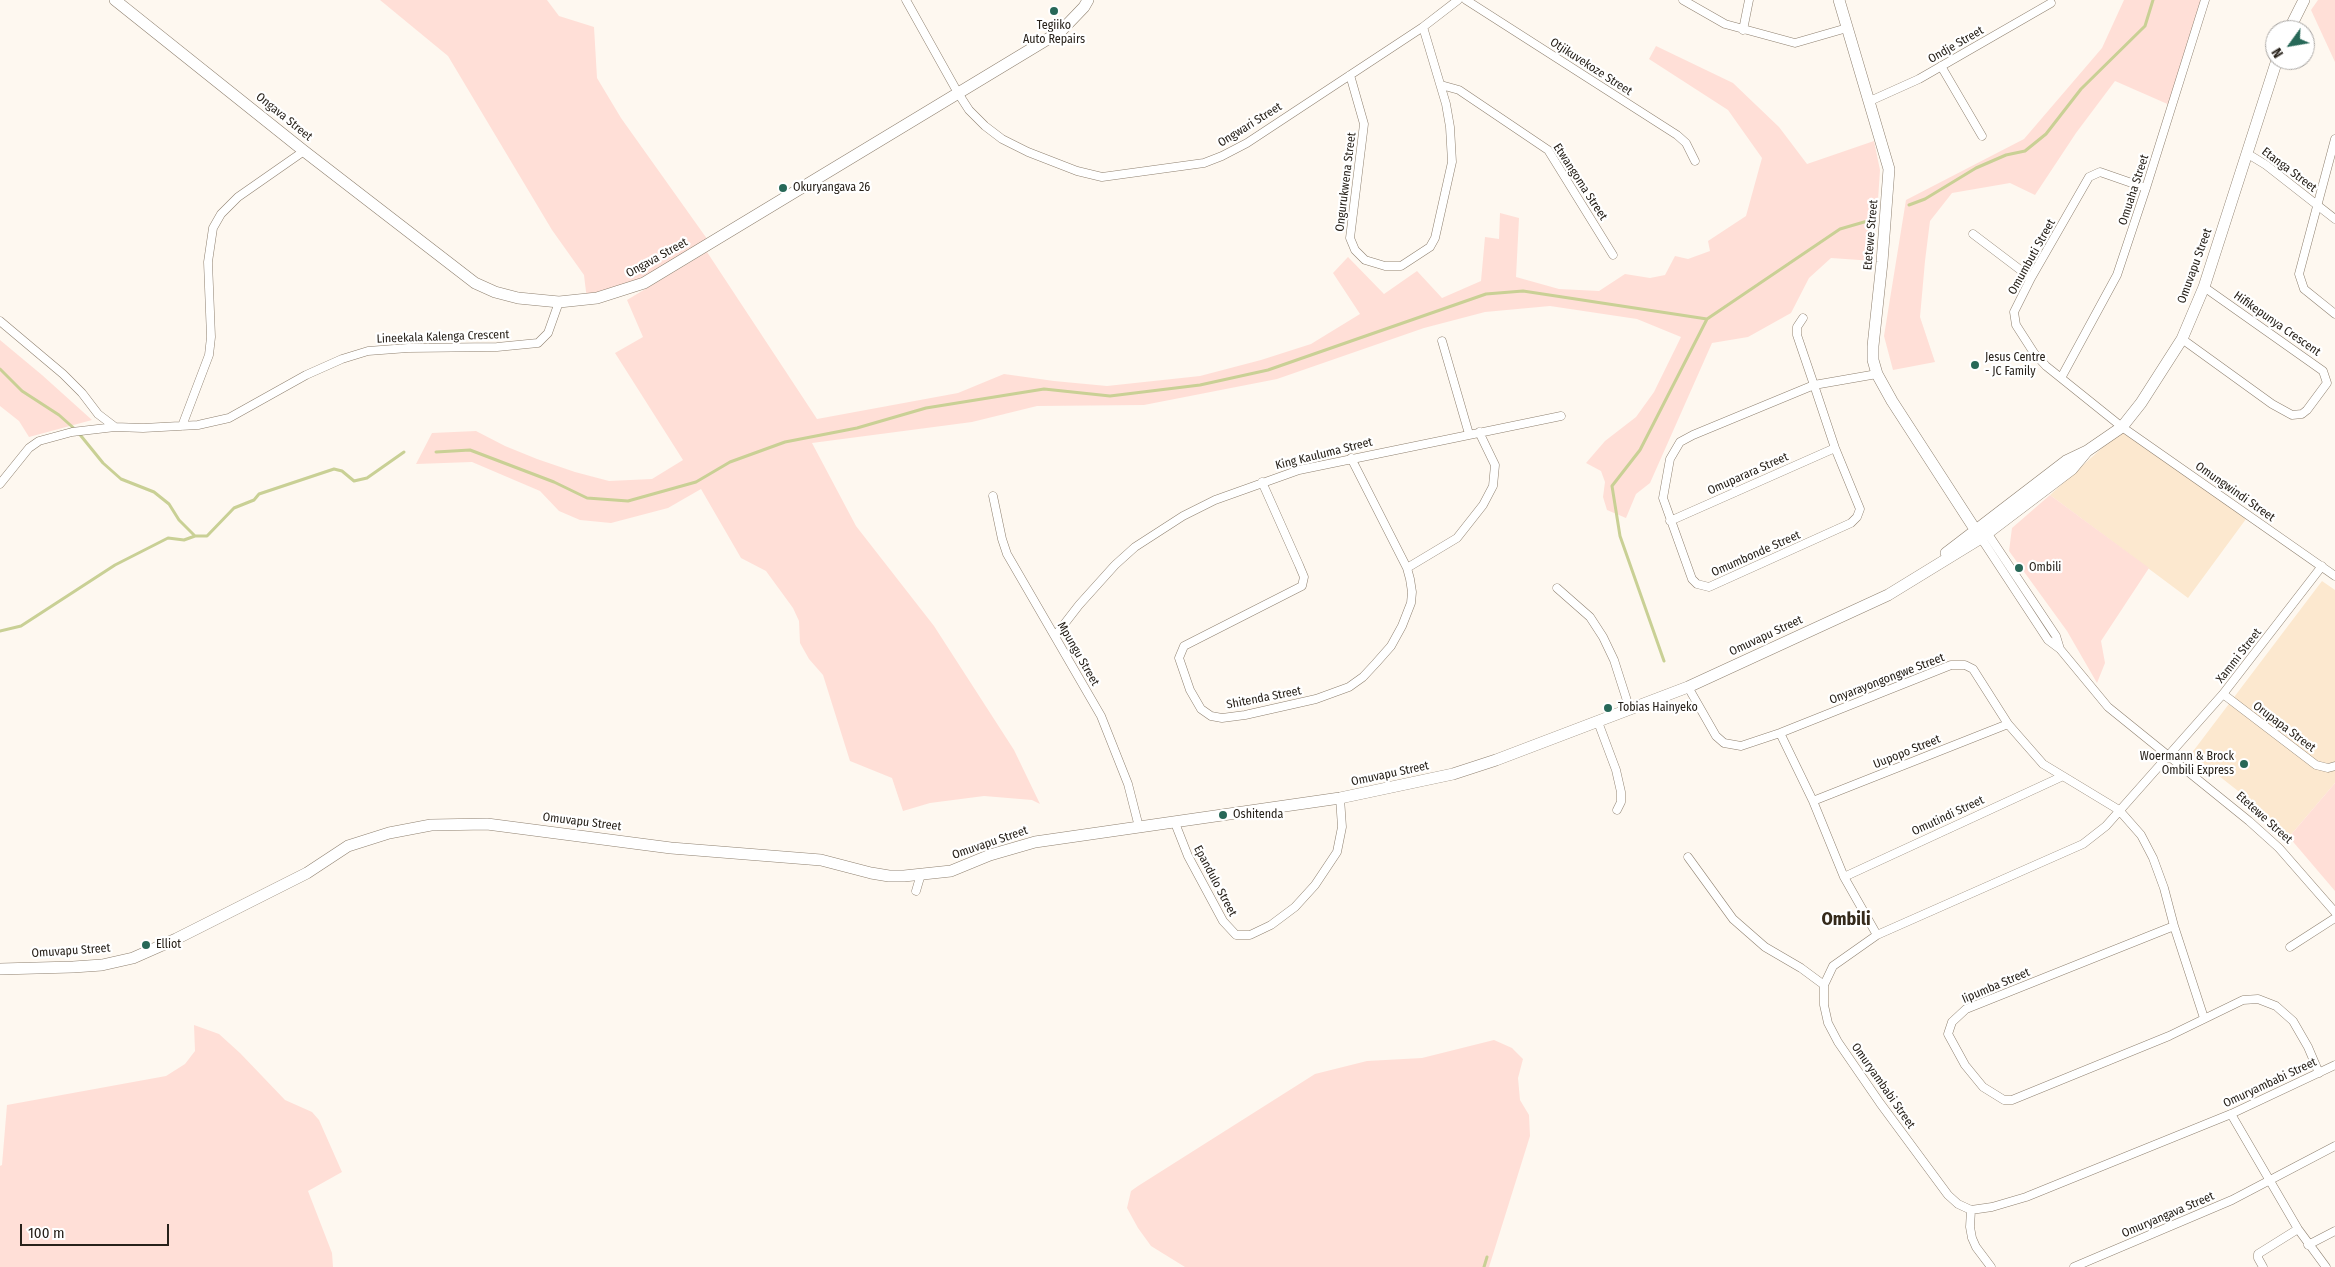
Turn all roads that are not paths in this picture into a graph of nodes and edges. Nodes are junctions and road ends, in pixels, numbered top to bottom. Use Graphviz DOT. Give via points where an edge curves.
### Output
graph roads {
  1 [pos="115,0"];
  2 [pos="906,0"];
  3 [pos="1088,0"];
  4 [pos="1458,0"];
  5 [pos="1466,0"];
  6 [pos="1683,0"];
  7 [pos="1749,0"];
  8 [pos="1839,0"];
  9 [pos="2205,0"];
  10 [pos="2304,0"];
  11 [pos="2051,3"];
  12 [pos="2295,20"];
  13 [pos="1423,26"];
  14 [pos="1847,28"];
  15 [pos="1743,30"];
  16 [pos="1941,66"];
  17 [pos="2274,70"];
  18 [pos="1350,74"];
  19 [pos="1442,85"];
  20 [pos="958,93"];
  21 [pos="1870,101"];
  22 [pos="1982,136"];
  23 [pos="2335,139"];
  24 [pos="304,151"];
  25 [pos="2248,154"];
  26 [pos="1695,161"];
  27 [pos="2146,188"];
  28 [pos="2316,205"];
  29 [pos="2335,219"];
  30 [pos="1973,234"];
  31 [pos="1613,255"];
  32 [pos="2031,278"];
  33 [pos="2204,287"];
  34 [pos="559,302"];
  35 [pos="2335,314"];
  36 [pos="1803,318"];
  37 [pos="0,321"];
  38 [pos="2182,339"];
  39 [pos="1442,341"];
  40 [pos="1877,374"];
  41 [pos="2061,378"];
  42 [pos="1814,385"];
  43 [pos="1561,416"];
  44 [pos="182,426"];
  45 [pos="115,427"];
  46 [pos="2122,427"];
  47 [pos="1479,432"];
  48 [pos="1469,434"];
  49 [pos="1835,448"];
  50 [pos="1351,458"];
  51 [pos="1262,482"];
  52 [pos="0,484"];
  53 [pos="993,496"];
  54 [pos="1670,521"];
  55 [pos="1982,532"];
  56 [pos="2322,566"];
  57 [pos="1407,568"];
  58 [pos="2334,574"];
  59 [pos="1557,588"];
  60 [pos="1055,636"];
  61 [pos="1688,687"];
  62 [pos="2223,694"];
  63 [pos="1630,710"];
  64 [pos="1598,722"];
  65 [pos="2008,724"];
  66 [pos="1780,733"];
  67 [pos="2169,755"];
  68 [pos="2335,766"];
  69 [pos="2062,777"];
  70 [pos="1340,798"];
  71 [pos="1813,802"];
  72 [pos="1617,810"];
  73 [pos="2119,810"];
  74 [pos="1175,823"];
  75 [pos="1139,827"];
  76 [pos="1688,857"];
  77 [pos="921,874"];
  78 [pos="1844,877"];
  79 [pos="916,891"];
  80 [pos="2335,912"];
  81 [pos="2335,918"];
  82 [pos="2174,926"];
  83 [pos="1877,935"];
  84 [pos="2290,947"];
  85 [pos="0,969"];
  86 [pos="1824,985"];
  87 [pos="2204,1018"];
  88 [pos="2335,1065"];
  89 [pos="2319,1073"];
  90 [pos="2231,1114"];
  91 [pos="2335,1146"];
  92 [pos="2269,1180"];
  93 [pos="1971,1210"];
  94 [pos="2298,1229"];
  95 [pos="2335,1231"];
  96 [pos="2308,1245"];
  97 [pos="1991,1267"];
  98 [pos="2074,1267"];
  99 [pos="2263,1267"];
  100 [pos="2326,1267"];
  1 -- 24 [label="street, Ongava Street"];
  2 -- 20 [label="street, Ongwari Street"];
  3 -- 20 [label="street, Ongava Street" via="1061,31"];
  4 -- 13 [label="street, Ongwari Street"];
  5 -- 26 [label="street, Otjikuvekoze Street" via="1677,134"];
  6 -- 15 [label="street" via="1712,19"];
  7 -- 15 [label="street"];
  8 -- 14 [label="street, Etetewe Street"];
  9 -- 27 [label="street, Omuaha Street"];
  10 -- 12 [label="street"];
  11 -- 16 [label="street, Ondje Street"];
  13 -- 18 [label="street, Ongwari Street"];
  13 -- 19 [label="street, Ongurukwena Street"];
  14 -- 15 [label="street" via="1795,43"];
  14 -- 21 [label="street, Etetewe Street"];
  16 -- 21 [label="street, Ondje Street"];
  16 -- 22 [label="street"];
  17 -- 25 [label="street, Omuvapu Street"];
  18 -- 19 [label="street, Ongurukwena Street" via="1364,124 1350,238 1365,260 1386,266 1406,264 1430,247 1435,238 1452,162 1450,127"];
  18 -- 20 [label="street, Ongwari Street" via="1222,156 1204,163 1102,177 1052,162 1002,139 969,110"];
  19 -- 31 [label="street, Etwangoma Street" via="1459,90 1548,150"];
  20 -- 34 [label="street, Ongava Street" via="644,283 597,298"];
  21 -- 40 [label="street, Etetewe Street" via="1889,169 1873,346"];
  23 -- 28 [label="street"];
  24 -- 34 [label="street, Ongava Street" via="475,283 518,298"];
  24 -- 44 [label="street" via="238,197 221,214 213,228 208,255 211,337 208,355"];
  25 -- 28 [label="street, Etanga Street"];
  25 -- 33 [label="street, Omuvapu Street"];
  27 -- 32 [label="street, Omumbuti Street" via="2100,172 2089,177"];
  27 -- 41 [label="street, Omuaha Street" via="2117,275"];
  28 -- 29 [label="street, Etanga Street"];
  28 -- 35 [label="street, Etanga Street" via="2300,281 2304,289"];
  30 -- 32 [label="street"];
  32 -- 41 [label="street, Omumbuti Street" via="2014,312 2014,320 2034,353"];
  33 -- 38 [label="street, Omuvapu Street"];
  33 -- 38 [label="street, Hifikepunya Crescent" via="2323,371 2327,383 2307,410 2292,415"];
  34 -- 44 [label="street, Lineekala Kalenga Crescent" via="548,333 538,343 368,351 306,375 229,418"];
  36 -- 42 [label="street" via="1797,327 1797,335"];
  37 -- 45 [label="street" via="63,374 98,414"];
  38 -- 46 [label="street, Omuvapu Street"];
  39 -- 48 [label="street"];
  40 -- 42 [label="street, Omumbonde Street"];
  40 -- 55 [label="street, Etetewe Street" via="1934,462 1946,473"];
  41 -- 46 [label="street, Omumbuti Street"];
  42 -- 49 [label="street, Omumbonde Street"];
  42 -- 54 [label="street, Omumbonde Street" via="1680,442 1670,459 1664,480 1663,498"];
  43 -- 47 [label="street, King Kauluma Street"];
  44 -- 45 [label="street, Lineekala Kalenga Crescent"];
  45 -- 52 [label="street, Lineekala Kalenga Crescent" via="72,432 39,442 29,448"];
  46 -- 55 [label="street, Omuvapu Street" via="2066,462"];
  46 -- 56 [label="street, Omungwindi Street"];
  47 -- 48 [label="street, King Kauluma Street"];
  47 -- 57 [label="street" via="1495,464 1493,486 1483,505 1457,538"];
  48 -- 50 [label="street, King Kauluma Street"];
  49 -- 54 [label="street, Omuparara Street"];
  49 -- 54 [label="street, Omumbonde Street" via="1860,509 1851,524 1709,588 1692,579"];
  50 -- 51 [label="street, King Kauluma Street" via="1284,473"];
  50 -- 57 [label="street, Shitenda Street"];
  51 -- 57 [label="street, Shitenda Street" via="1304,577 1302,586 1297,590 1184,646 1179,658 1190,690 1201,709 1211,716 1245,715 1316,699 1349,687 1363,677 1391,646 1402,626 1412,592"];
  51 -- 60 [label="street, King Kauluma Street" via="1183,516 1135,547 1079,605"];
  53 -- 60 [label="street, Mpungu Street" via="1007,554"];
  55 -- 61 [label="street, Omuvapu Street" via="1888,595"];
  55 -- 67 [label="street, Etetewe Street" via="2056,636 2060,649 2108,707"];
  56 -- 58 [label="street, Omungwindi Street"];
  56 -- 62 [label="street, Xammi Street"];
  59 -- 63 [label="street" via="1590,617 1603,637"];
  60 -- 75 [label="street, Mpungu Street" via="1116,749"];
  61 -- 63 [label="street, Omuvapu Street"];
  61 -- 66 [label="street, Onyarayongongwe Street" via="1710,729 1724,743 1741,746"];
  62 -- 67 [label="street, Xammi Street"];
  62 -- 68 [label="street, Orupapa Street" via="2316,765"];
  63 -- 64 [label="street, Omuvapu Street"];
  64 -- 70 [label="street, Omuvapu Street" via="1453,774"];
  64 -- 72 [label="street" via="1621,792"];
  65 -- 66 [label="street, Onyarayongongwe Street" via="1972,669 1966,665 1951,665"];
  65 -- 69 [label="street, Onyarayongongwe Street" via="2038,759"];
  65 -- 71 [label="street, Uupopo Street"];
  66 -- 71 [label="street"];
  67 -- 73 [label="street"];
  67 -- 80 [label="street, Etetewe Street" via="2279,848"];
  69 -- 73 [label="street, Onyarayongongwe Street"];
  69 -- 78 [label="street, Omutindi Street"];
  70 -- 74 [label="street, Omuvapu Street"];
  70 -- 74 [label="street, Epandulo Street" via="1342,827 1337,852 1315,886 1295,908 1250,935 1236,935 1223,921 1188,856"];
  71 -- 78 [label="street"];
  73 -- 82 [label="street, Onyarayongongwe Street" via="2141,835 2153,858"];
  73 -- 83 [label="street" via="2106,826 2083,844"];
  74 -- 75 [label="street, Omuvapu Street"];
  75 -- 77 [label="street, Omuvapu Street" via="1035,842 951,871"];
  76 -- 86 [label="street" via="1733,919 1765,947"];
  77 -- 79 [label="street"];
  77 -- 85 [label="street, Omuvapu Street" via="889,876 821,860 671,848 487,824 431,825 389,833 348,846 307,873 133,958 102,965"];
  78 -- 83 [label="street"];
  81 -- 84 [label="street"];
  82 -- 87 [label="street"];
  82 -- 87 [label="street, Iipumba Street" via="1966,1009 1952,1022 1948,1034 1983,1087 2004,1100 2012,1100 2160,1040"];
  83 -- 86 [label="street" via="1833,966"];
  86 -- 93 [label="street, Omuryambabi Street" via="1825,1014 1838,1042 1948,1195"];
  87 -- 89 [label="street, Iipumba Street" via="2243,1000 2268,1001 2293,1021"];
  88 -- 89 [label="street, Omuryambabi Street"];
  89 -- 90 [label="street, Omuryambabi Street"];
  90 -- 92 [label="street"];
  90 -- 93 [label="street, Omuryambabi Street" via="2026,1197"];
  91 -- 92 [label="street, Omuryangava Street"];
  92 -- 94 [label="street"];
  92 -- 98 [label="street, Omuryangava Street" via="2232,1200"];
  93 -- 97 [label="street" via="1972,1238"];
  94 -- 96 [label="street"];
  94 -- 99 [label="street" via="2258,1254"];
  95 -- 96 [label="street"];
  96 -- 100 [label="street"];
}
